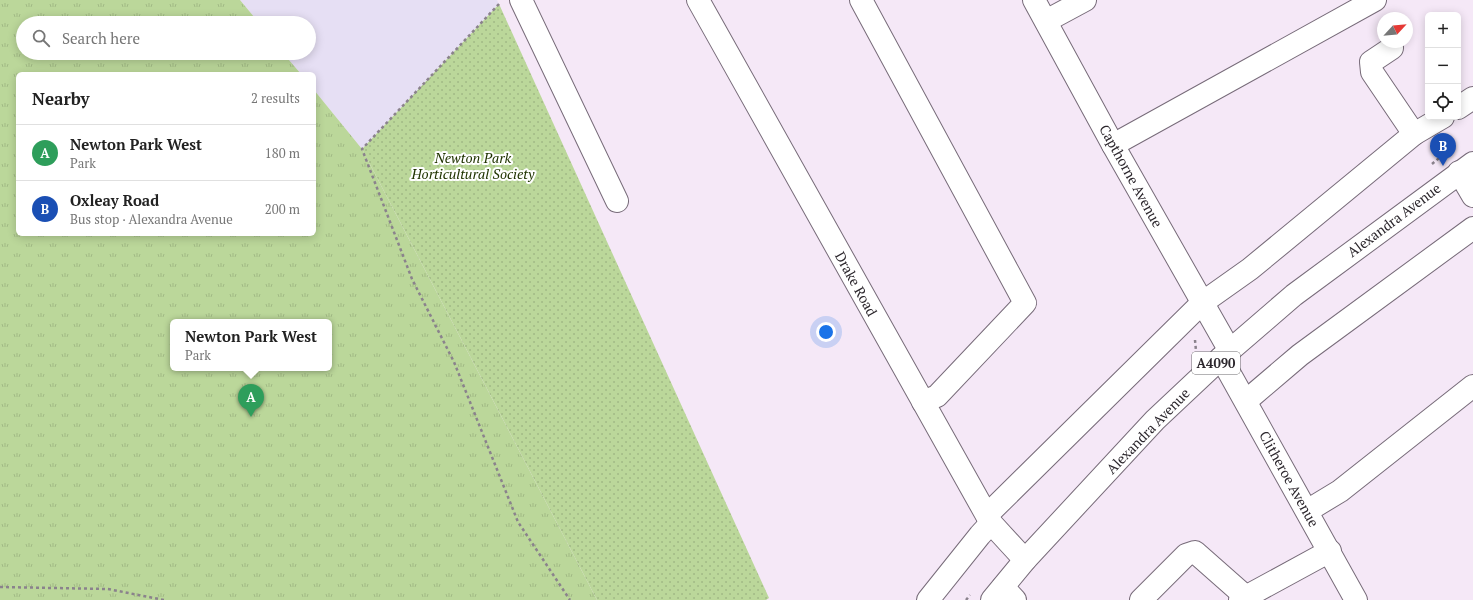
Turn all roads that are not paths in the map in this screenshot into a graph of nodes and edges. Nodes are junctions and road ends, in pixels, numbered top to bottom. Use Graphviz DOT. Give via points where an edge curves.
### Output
graph roads {
  1 [pos="698,0"];
  2 [pos="861,0"];
  3 [pos="1034,0"];
  4 [pos="1085,0"];
  5 [pos="1375,0"];
  6 [pos="519,1"];
  7 [pos="1046,21"];
  8 [pos="1392,48"];
  9 [pos="1473,98"];
  10 [pos="1461,106"];
  11 [pos="1438,120"];
  12 [pos="1414,134"];
  13 [pos="1113,145"];
  14 [pos="1466,167"];
  15 [pos="1473,196"];
  16 [pos="617,202"];
  17 [pos="1473,228"];
  18 [pos="1202,303"];
  19 [pos="1225,355"];
  20 [pos="1473,386"];
  21 [pos="1246,401"];
  22 [pos="923,402"];
  23 [pos="1307,511"];
  24 [pos="989,519"];
  25 [pos="1330,551"];
  26 [pos="1025,560"];
  27 [pos="1003,596"];
  28 [pos="1243,598"];
  29 [pos="928,600"];
  30 [pos="1141,600"];
  31 [pos="1356,600"];
  1 -- 22 [label="street, Drake Road"];
  2 -- 22 [label="street" via="1025,303 937,396"];
  3 -- 7 [label="street, Capthorne Avenue"];
  4 -- 7 [label="street"];
  5 -- 13 [label="street"];
  6 -- 16 [label="street"];
  7 -- 13 [label="street, Capthorne Avenue"];
  8 -- 12 [label="street" via="1371,62 1372,72"];
  9 -- 10 [label="street"];
  11 -- 12 [label="street"];
  12 -- 18 [label="street" via="1250,269"];
  13 -- 18 [label="street, Capthorne Avenue"];
  14 -- 15 [label="street"];
  14 -- 19 [label="street, Alexandra Avenue / A4090" via="1294,294"];
  17 -- 21 [label="street" via="1300,355"];
  18 -- 19 [label="street, Capthorne Avenue"];
  18 -- 24 [label="street"];
  19 -- 21 [label="street, Clitheroe Avenue"];
  19 -- 26 [label="street, Alexandra Avenue / A4090" via="1155,420"];
  20 -- 23 [label="street" via="1340,491"];
  21 -- 23 [label="street, Clitheroe Avenue"];
  22 -- 24 [label="street, Drake Road"];
  23 -- 25 [label="street, Clitheroe Avenue"];
  24 -- 26 [label="street, Drake Road"];
  24 -- 29 [label="street" via="980,535"];
  25 -- 28 [label="street"];
  25 -- 31 [label="street, Clitheroe Avenue"];
  26 -- 27 [label="street, Alexandra Avenue / A4090"];
  28 -- 30 [label="street" via="1195,552 1186,555"];
}
